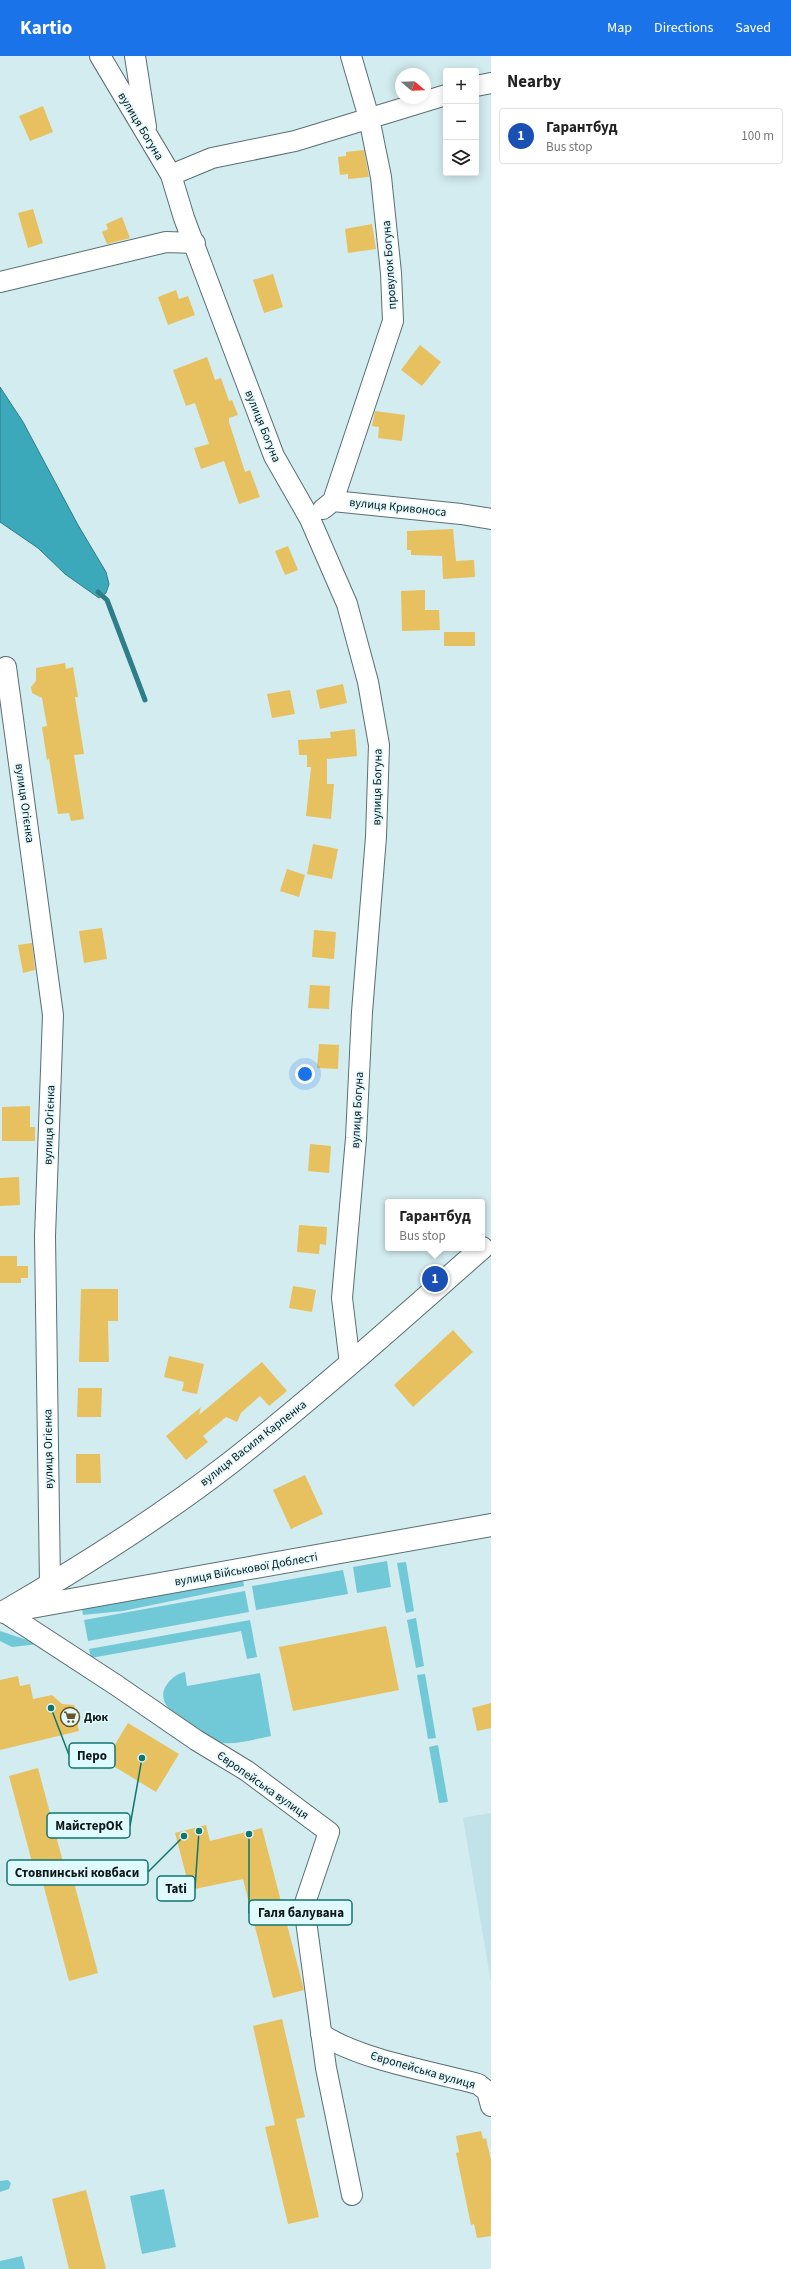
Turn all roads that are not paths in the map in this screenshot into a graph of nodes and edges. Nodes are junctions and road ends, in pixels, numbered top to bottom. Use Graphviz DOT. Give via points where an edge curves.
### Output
graph roads {
  1 [pos="100,56"];
  2 [pos="135,56"];
  3 [pos="350,56"];
  4 [pos="491,83"];
  5 [pos="479,85"];
  6 [pos="443,96"];
  7 [pos="370,118"];
  8 [pos="147,137"];
  9 [pos="171,176"];
  10 [pos="195,243"];
  11 [pos="0,282"];
  12 [pos="333,500"];
  13 [pos="310,519"];
  14 [pos="491,519"];
  15 [pos="6,668"];
  16 [pos="479,1251"];
  17 [pos="350,1364"];
  18 [pos="491,1525"];
  19 [pos="50,1585"];
  20 [pos="2,1612"];
  21 [pos="321,2034"];
  22 [pos="491,2106"];
  23 [pos="352,2195"];
  1 -- 8 [label="street, вулиця Богуна"];
  2 -- 8 [label="street"];
  3 -- 7 [label="street, провулок Богуна"];
  4 -- 5 [label="street"];
  6 -- 7 [label="street"];
  7 -- 9 [label="street" via="295,141 212,158"];
  7 -- 12 [label="street, провулок Богуна" via="381,177 393,321"];
  8 -- 9 [label="street, вулиця Богуна"];
  9 -- 10 [label="street, вулиця Богуна"];
  10 -- 11 [label="street" via="166,242"];
  10 -- 13 [label="street, вулиця Богуна" via="274,456"];
  12 -- 13 [label="street, вулиця Кривоноса"];
  12 -- 14 [label="street, вулиця Кривоноса"];
  13 -- 17 [label="street, вулиця Богуна" via="347,604 368,682 379,744 376,837 362,1012 356,1138 342,1298"];
  15 -- 19 [label="street, вулиця Огієнка" via="53,1015 45,1236"];
  16 -- 17 [label="street, вулиця Василя Карпенка"];
  17 -- 19 [label="street, вулиця Василя Карпенка" via="233,1461 134,1532"];
  18 -- 20 [label="street, вулиця Військової Доблесті"];
  19 -- 20 [label="street, вулиця Василя Карпенка"];
  20 -- 21 [label="street, Європейська вулиця" via="247,1771 329,1832 304,1906"];
  21 -- 22 [label="street, Європейська вулиця" via="339,2045 359,2052 478,2084 487,2091"];
  21 -- 23 [label="street, Європейська вулиця"];
}
